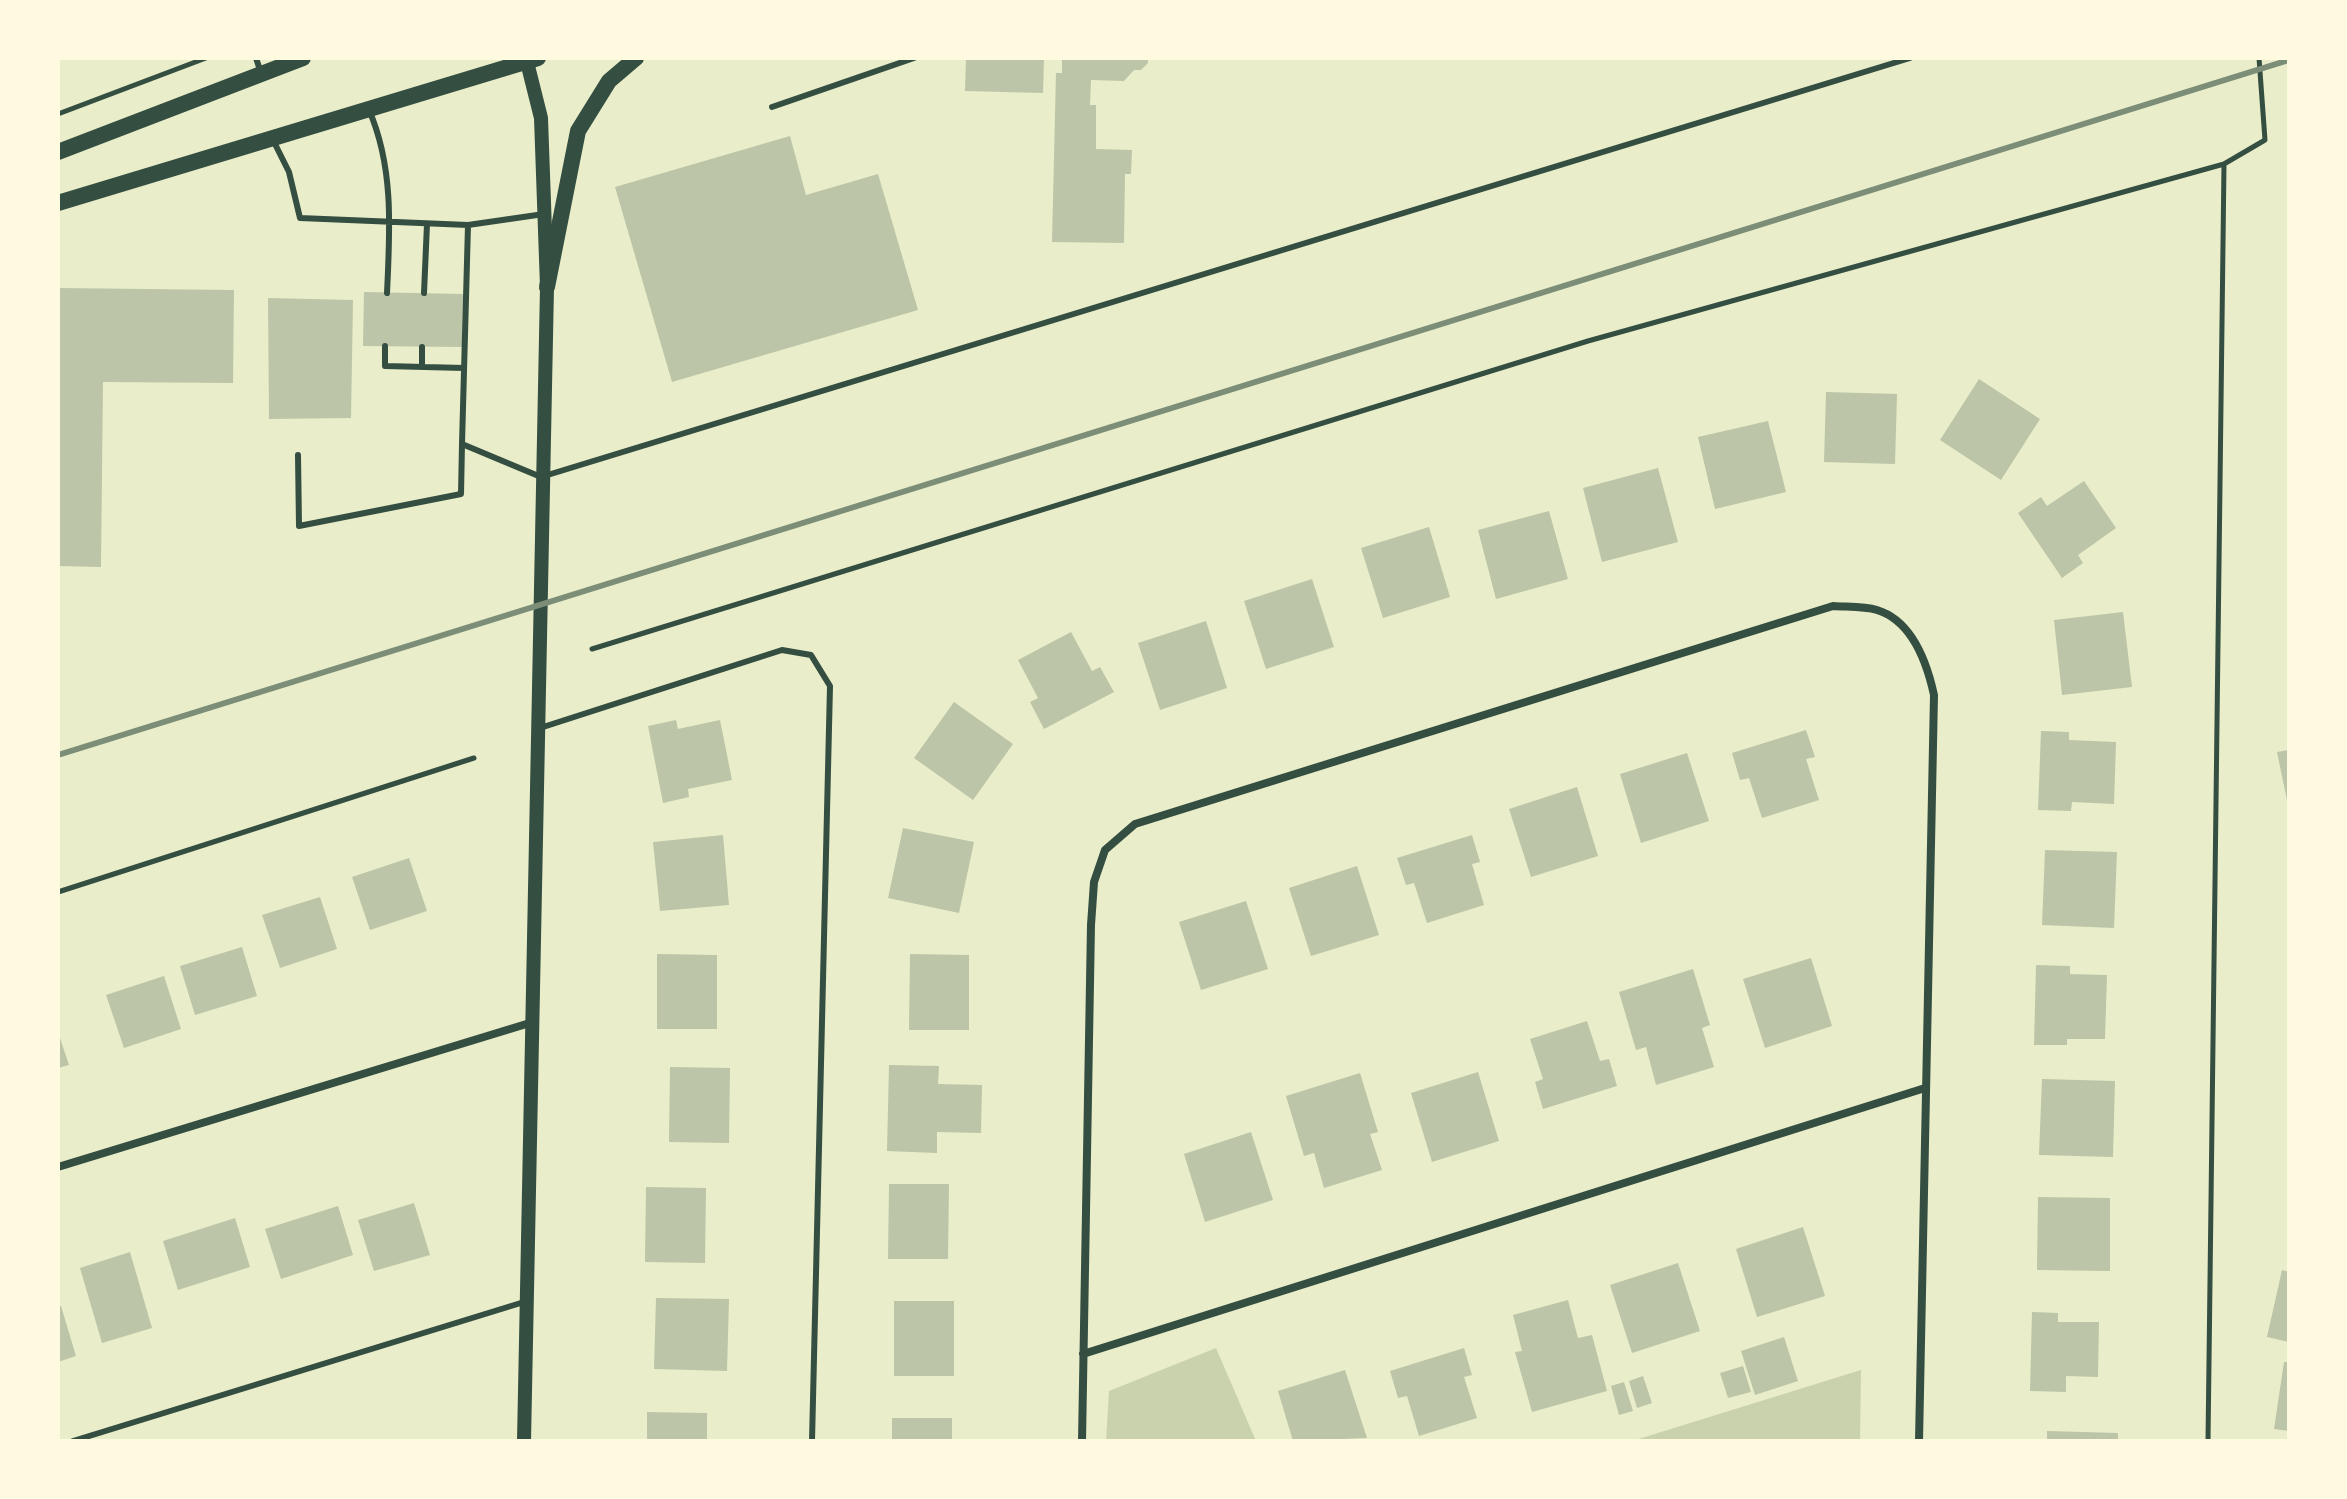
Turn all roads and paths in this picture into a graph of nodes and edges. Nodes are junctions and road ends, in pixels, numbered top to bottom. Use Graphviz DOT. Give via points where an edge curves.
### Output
graph roads {
  1 [pos="206,58"];
  2 [pos="303,58"];
  3 [pos="636,58"];
  4 [pos="914,58"];
  5 [pos="1910,58"];
  6 [pos="2259,58"];
  7 [pos="531,59"];
  8 [pos="259,65"];
  9 [pos="772,107"];
  10 [pos="369,110"];
  11 [pos="58,114"];
  12 [pos="273,138"];
  13 [pos="58,152"];
  14 [pos="2224,164"];
  15 [pos="58,203"];
  16 [pos="544,214"];
  17 [pos="390,222"];
  18 [pos="427,224"];
  19 [pos="468,225"];
  20 [pos="547,287"];
  21 [pos="387,293"];
  22 [pos="424,293"];
  23 [pos="385,346"];
  24 [pos="422,347"];
  25 [pos="422,367"];
  26 [pos="464,368"];
  27 [pos="462,444"];
  28 [pos="298,455"];
  29 [pos="541,477"];
  30 [pos="592,649"];
  31 [pos="537,729"];
  32 [pos="474,758"];
  33 [pos="58,892"];
  34 [pos="533,1022"];
  35 [pos="1925,1088"];
  36 [pos="58,1167"];
  37 [pos="528,1300"];
  38 [pos="1083,1354"];
  39 [pos="73,1441"];
  40 [pos="524,1441"];
  41 [pos="812,1441"];
  42 [pos="1082,1441"];
  43 [pos="1919,1441"];
  44 [pos="2208,1441"];
  1 -- 11 [label="path"];
  2 -- 8 [label="main road"];
  3 -- 20 [label="main road" via="609,81 578,131"];
  4 -- 9 [label="lane"];
  5 -- 29 [label="lane"];
  6 -- 14 [label="path" via="2265,140"];
  7 -- 10 [label="main road"];
  7 -- 16 [label="street" via="541,118"];
  8 -- 13 [label="main road"];
  10 -- 12 [label="main road"];
  10 -- 17 [label="lane" via="383,143"];
  12 -- 15 [label="main road"];
  12 -- 17 [label="lane" via="289,172 300,218"];
  14 -- 30 [label="path" via="1588,341"];
  14 -- 44 [label="path"];
  16 -- 19 [label="lane"];
  16 -- 20 [label="street"];
  17 -- 18 [label="lane"];
  17 -- 21 [label="lane"];
  18 -- 19 [label="lane"];
  18 -- 22 [label="lane"];
  19 -- 26 [label="lane"];
  20 -- 29 [label="street"];
  23 -- 25 [label="lane" via="385,366"];
  24 -- 25 [label="lane"];
  25 -- 26 [label="lane"];
  26 -- 27 [label="lane"];
  27 -- 28 [label="lane" via="461,494 299,526"];
  27 -- 29 [label="lane"];
  29 -- 31 [label="street"];
  31 -- 34 [label="street"];
  31 -- 41 [label="lane" via="782,650 811,655 830,686"];
  32 -- 33 [label="path"];
  34 -- 36 [label="street"];
  34 -- 37 [label="street"];
  35 -- 38 [label="street"];
  35 -- 38 [label="street" via="1934,695 1926,659 1909,633 1879,610 1833,606 1135,824 1105,850 1094,882 1091,925"];
  35 -- 43 [label="street"];
  37 -- 39 [label="lane"];
  37 -- 40 [label="street"];
  38 -- 42 [label="street"];
}
